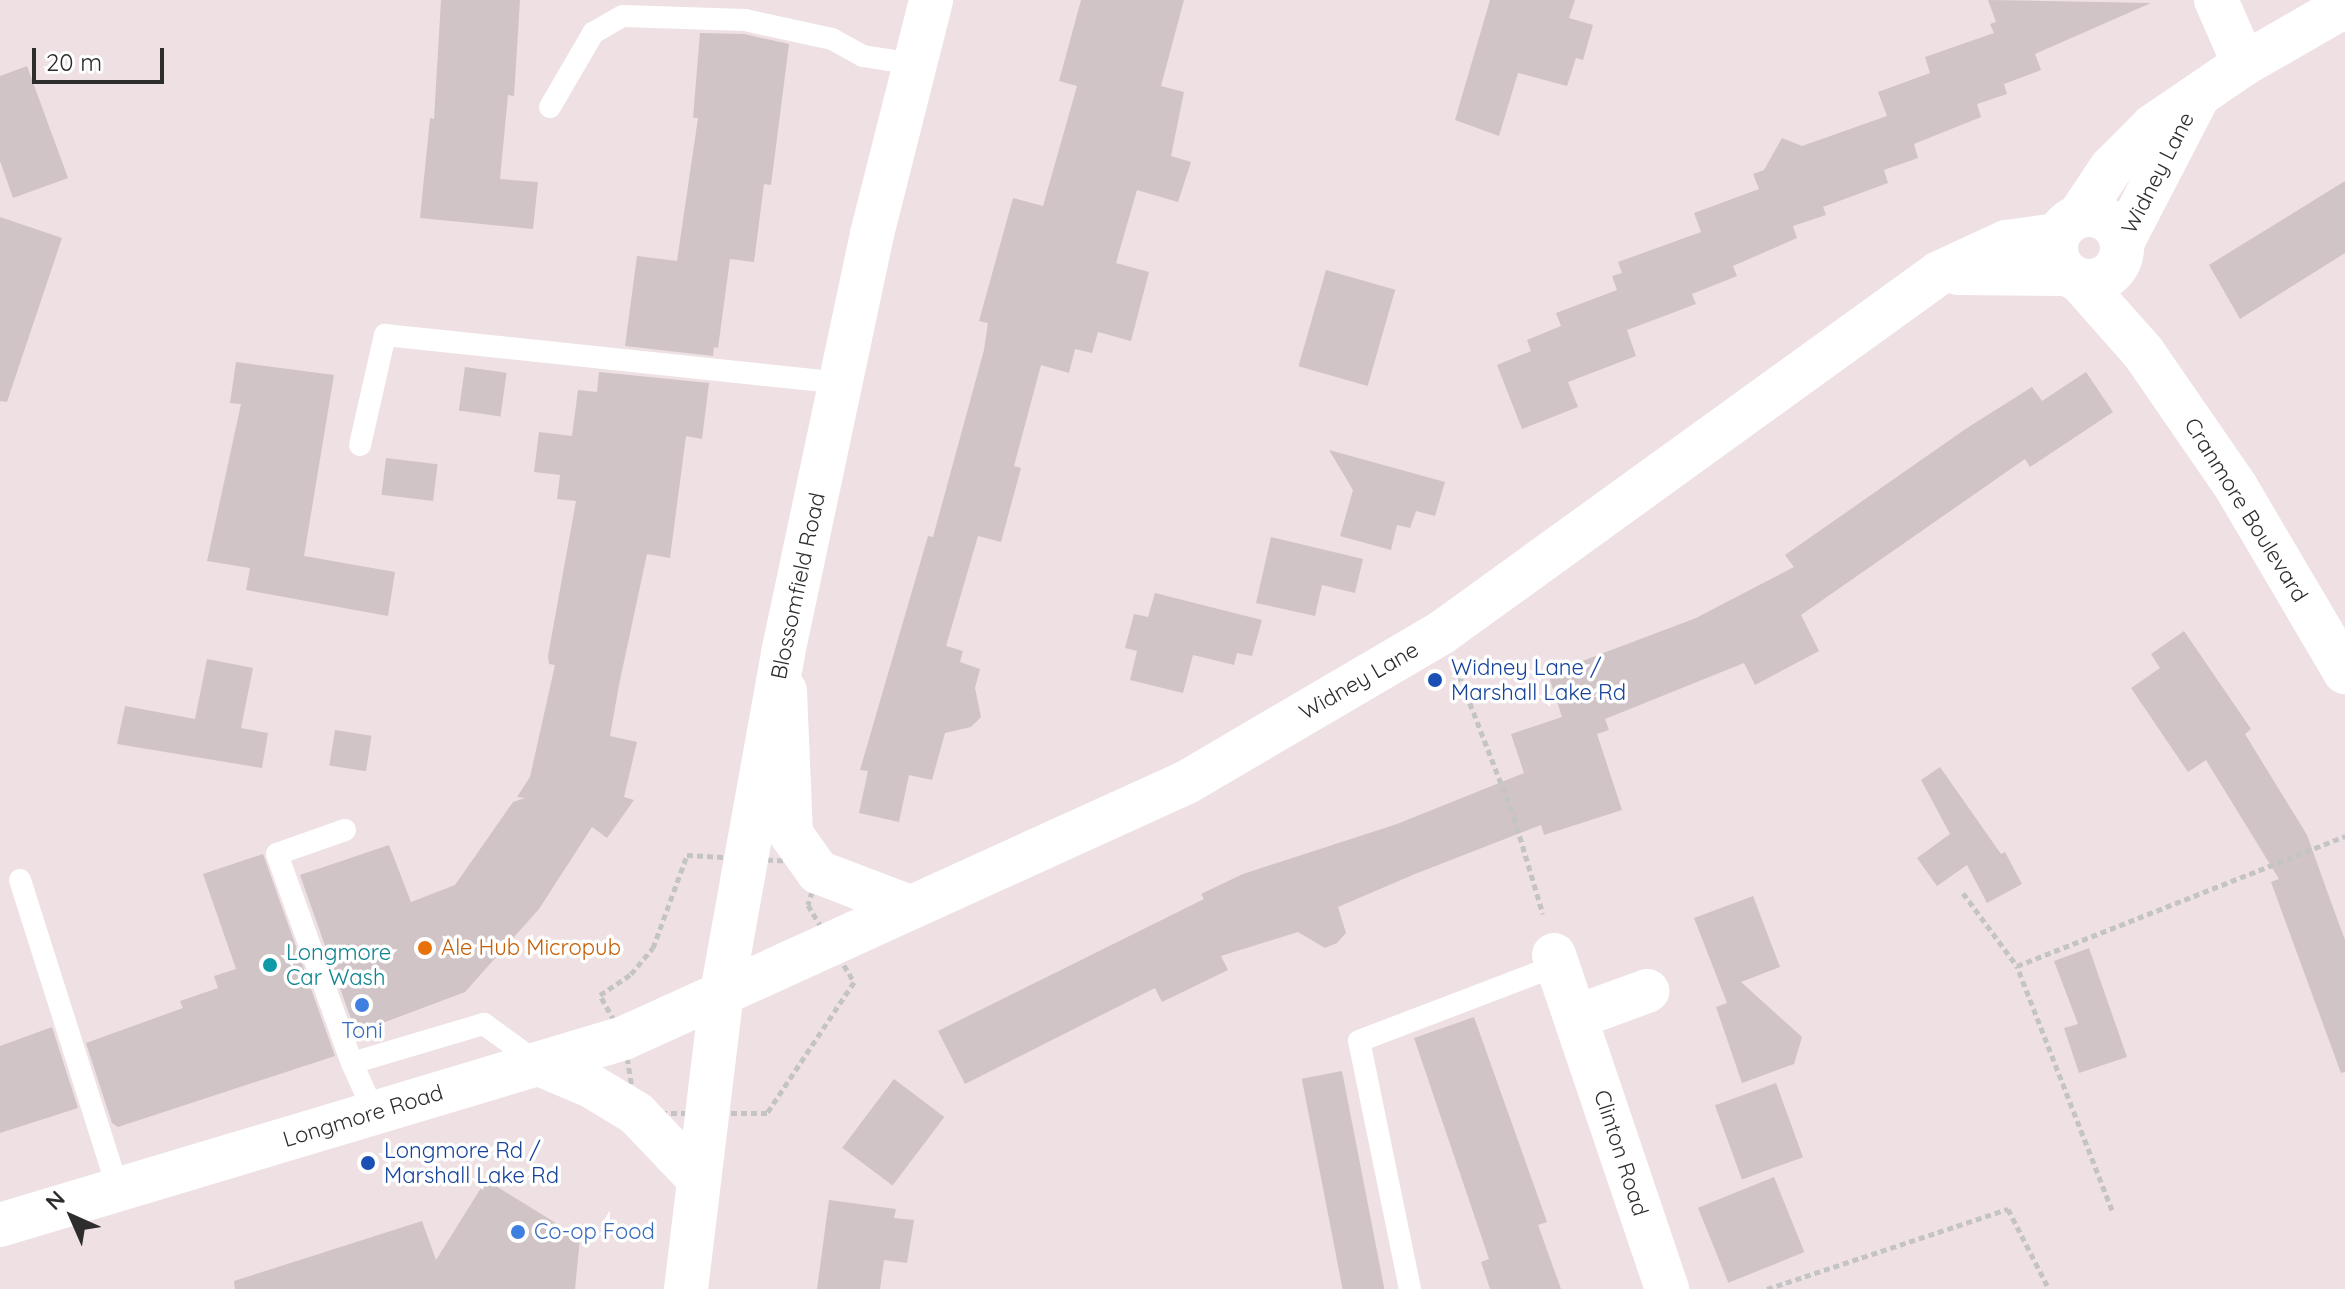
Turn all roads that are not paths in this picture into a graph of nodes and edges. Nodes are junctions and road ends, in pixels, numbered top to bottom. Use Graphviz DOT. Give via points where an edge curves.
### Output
graph roads {
  1 [pos="931,0"];
  2 [pos="2216,0"];
  3 [pos="2345,6"];
  4 [pos="915,64"];
  5 [pos="2244,64"];
  6 [pos="2195,102"];
  7 [pos="550,107"];
  8 [pos="2122,249"];
  9 [pos="2071,252"];
  10 [pos="2143,352"];
  11 [pos="840,383"];
  12 [pos="360,445"];
  13 [pos="783,653"];
  14 [pos="2345,672"];
  15 [pos="345,830"];
  16 [pos="20,880"];
  17 [pos="907,906"];
  18 [pos="1556,960"];
  19 [pos="1647,991"];
  20 [pos="722,993"];
  21 [pos="1576,1017"];
  22 [pos="352,1063"];
  23 [pos="539,1064"];
  24 [pos="374,1112"];
  25 [pos="697,1177"];
  26 [pos="118,1189"];
  27 [pos="0,1225"];
  28 [pos="686,1289"];
  29 [pos="1410,1289"];
  30 [pos="1667,1289"];
  1 -- 4 [label="street, Blossomfield Road"];
  2 -- 5 [label="street"];
  3 -- 5 [label="street, Widney Lane"];
  4 -- 7 [label="lane" via="863,56 832,39 745,20 623,16 593,33"];
  4 -- 11 [label="street, Blossomfield Road"];
  5 -- 6 [label="street, Widney Lane"];
  6 -- 8 [label="street, Widney Lane"];
  6 -- 9 [label="street, Widney Lane" via="2153,126 2111,168"];
  8 -- 9 [label="street" via="2100,279"];
  8 -- 9 [label="street" via="2109,222"];
  8 -- 10 [label="street, Cranmore Boulevard"];
  9 -- 10 [label="street, Cranmore Boulevard"];
  9 -- 17 [label="street, Widney Lane" via="2006,242 1939,273 1441,633 1187,782"];
  10 -- 14 [label="street, Cranmore Boulevard" via="2236,487"];
  11 -- 12 [label="lane" via="385,335"];
  11 -- 13 [label="street, Blossomfield Road"];
  13 -- 17 [label="street" via="791,834 818,872"];
  13 -- 20 [label="street, Blossomfield Road"];
  15 -- 22 [label="lane" via="277,854"];
  16 -- 26 [label="lane"];
  17 -- 20 [label="street, Widney Lane"];
  18 -- 21 [label="street, Clinton Road"];
  18 -- 29 [label="lane" via="1359,1041"];
  19 -- 21 [label="street"];
  20 -- 23 [label="street, Longmore Road" via="624,1038"];
  20 -- 25 [label="street, Blossomfield Road"];
  21 -- 30 [label="street, Clinton Road"];
  22 -- 23 [label="lane" via="484,1024"];
  22 -- 24 [label="lane"];
  23 -- 24 [label="street, Longmore Road"];
  23 -- 25 [label="street" via="636,1113"];
  24 -- 26 [label="street, Longmore Road"];
  25 -- 28 [label="street, Blossomfield Road"];
  26 -- 27 [label="street, Longmore Road"];
}
